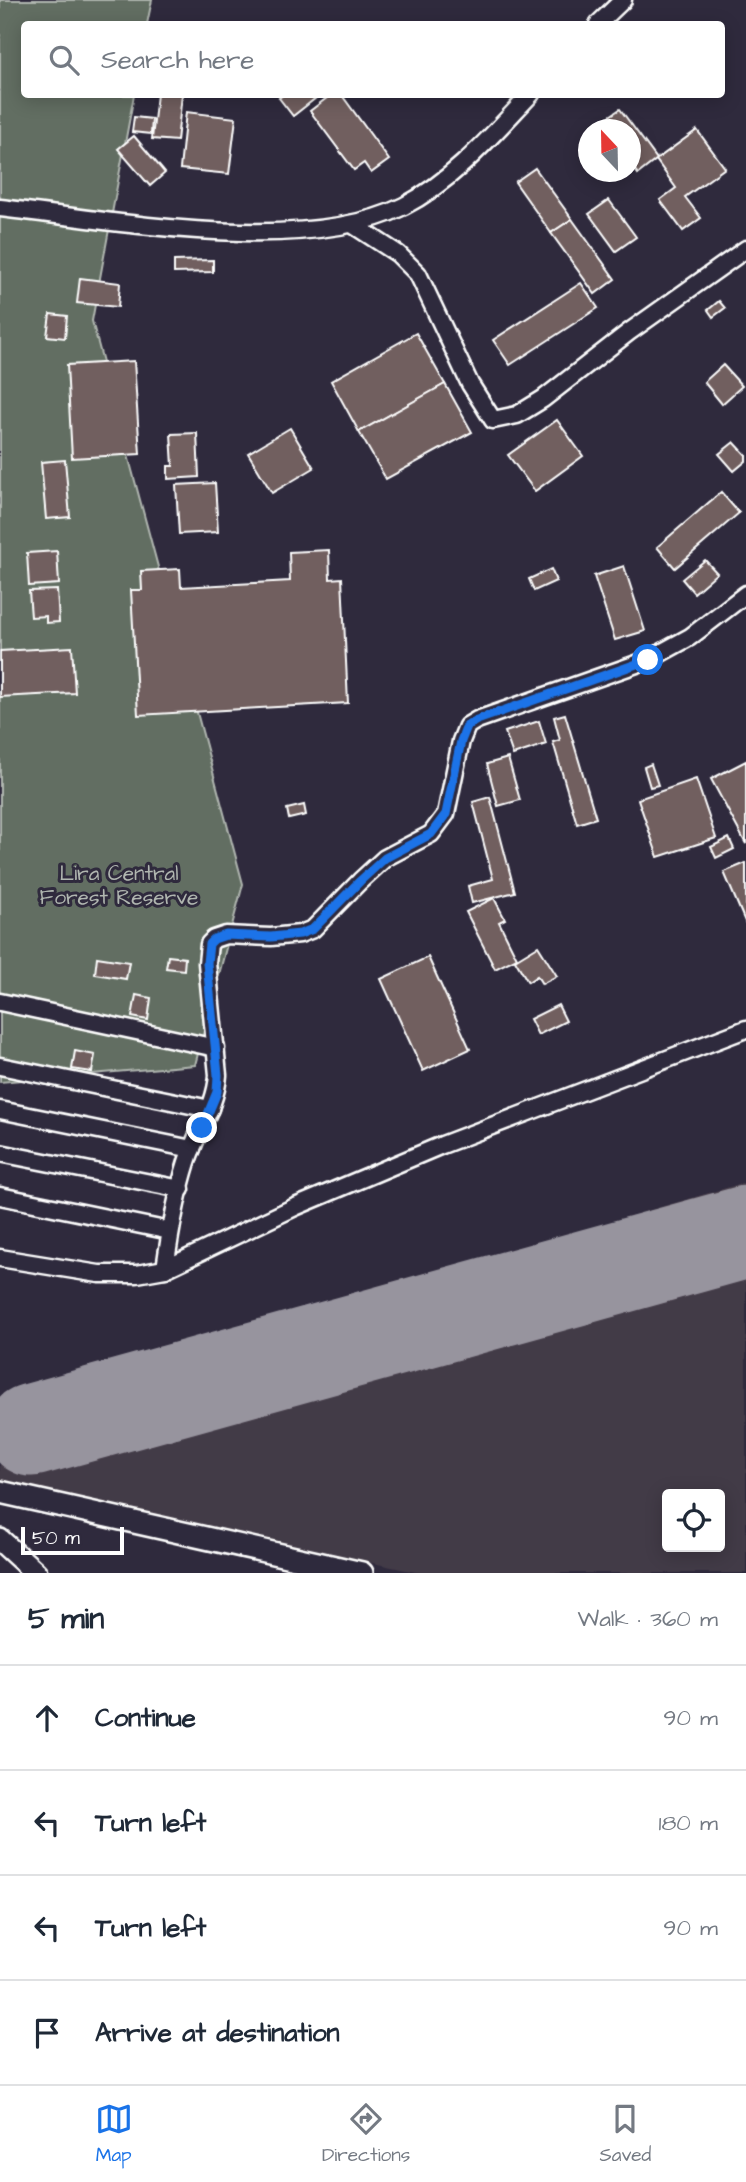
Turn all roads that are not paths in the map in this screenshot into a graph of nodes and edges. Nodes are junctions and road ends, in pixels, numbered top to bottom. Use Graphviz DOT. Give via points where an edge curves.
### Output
graph roads {
  1 [pos="623,0"];
  2 [pos="601,21"];
  3 [pos="527,98"];
  4 [pos="0,208"];
  5 [pos="352,224"];
  6 [pos="746,248"];
  7 [pos="746,594"];
  8 [pos="0,1002"];
  9 [pos="746,1029"];
  10 [pos="216,1048"];
  11 [pos="0,1066"];
  12 [pos="210,1109"];
  13 [pos="0,1110"];
  14 [pos="192,1149"];
  15 [pos="0,1153"];
  16 [pos="181,1189"];
  17 [pos="0,1196"];
  18 [pos="170,1231"];
  19 [pos="0,1258"];
  20 [pos="165,1269"];
  21 [pos="0,1492"];
  22 [pos="0,1540"];
  23 [pos="36,1573"];
  24 [pos="362,1573"];
  1 -- 2 [label="street"];
  3 -- 5 [label="street" via="470,158 421,195 387,214"];
  4 -- 5 [label="street" via="263,232"];
  5 -- 6 [label="street" via="398,254 418,274 470,384 493,420 517,415 543,399"];
  7 -- 10 [label="street" via="660,654 467,726 442,821 431,834 385,858 313,929 271,937 226,935 214,939 207,949 207,963"];
  8 -- 10 [label="street"];
  9 -- 20 [label="street" via="442,1145"];
  10 -- 12 [label="street" via="217,1092"];
  11 -- 12 [label="street"];
  12 -- 14 [label="street"];
  13 -- 14 [label="street"];
  14 -- 16 [label="street"];
  15 -- 16 [label="street"];
  16 -- 18 [label="street"];
  17 -- 18 [label="street"];
  18 -- 20 [label="street"];
  19 -- 20 [label="street" via="99,1274 136,1275"];
  21 -- 24 [label="main road"];
  22 -- 23 [label="main road"];
}
